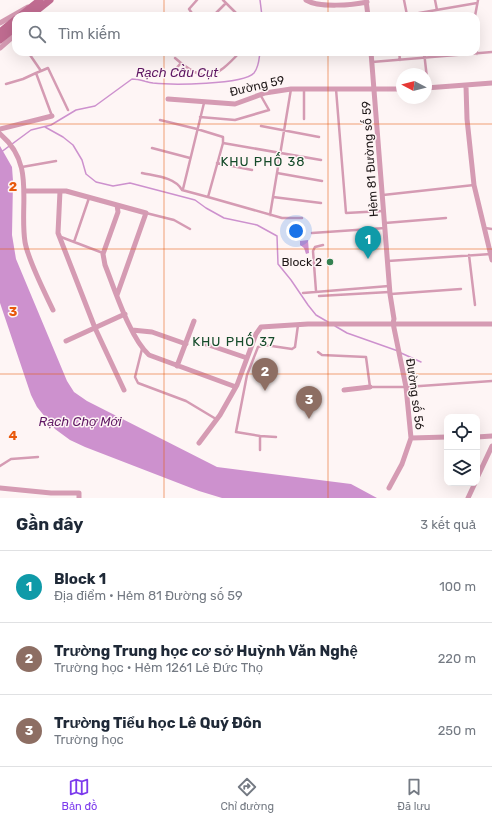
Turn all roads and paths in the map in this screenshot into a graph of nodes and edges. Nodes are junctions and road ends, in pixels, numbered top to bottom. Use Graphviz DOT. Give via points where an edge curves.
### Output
graph roads {
  1 [pos="40,0"];
  2 [pos="50,0"];
  3 [pos="197,0"];
  4 [pos="223,0"];
  5 [pos="306,0"];
  6 [pos="404,0"];
  7 [pos="435,0"];
  8 [pos="367,1"];
  9 [pos="477,2"];
  10 [pos="226,3"];
  11 [pos="437,10"];
  12 [pos="18,12"];
  13 [pos="35,12"];
  14 [pos="37,12"];
  15 [pos="38,12"];
  16 [pos="191,12"];
  17 [pos="217,12"];
  18 [pos="236,12"];
  19 [pos="368,12"];
  20 [pos="406,12"];
  21 [pos="430,12"];
  22 [pos="476,12"];
  23 [pos="12,16"];
  24 [pos="12,22"];
  25 [pos="0,23"];
  26 [pos="12,30"];
  27 [pos="0,32"];
  28 [pos="12,38"];
  29 [pos="0,40"];
  30 [pos="0,48"];
  31 [pos="492,52"];
  32 [pos="480,54"];
  33 [pos="31,56"];
  34 [pos="236,56"];
  35 [pos="371,56"];
  36 [pos="400,56"];
  37 [pos="450,56"];
  38 [pos="175,58"];
  39 [pos="424,58"];
  40 [pos="400,60"];
  41 [pos="372,62"];
  42 [pos="181,63"];
  43 [pos="425,68"];
  44 [pos="41,71"];
  45 [pos="36,73"];
  46 [pos="172,73"];
  47 [pos="492,83"];
  48 [pos="6,84"];
  49 [pos="466,86"];
  50 [pos="432,88"];
  51 [pos="291,89"];
  52 [pos="304,89"];
  53 [pos="336,89"];
  54 [pos="374,89"];
  55 [pos="396,89"];
  56 [pos="260,94"];
  57 [pos="168,99"];
  58 [pos="204,103"];
  59 [pos="68,110"];
  60 [pos="52,116"];
  61 [pos="200,117"];
  62 [pos="304,119"];
  63 [pos="160,120"];
  64 [pos="261,126"];
  65 [pos="0,129"];
  66 [pos="197,129"];
  67 [pos="284,130"];
  68 [pos="2,135"];
  69 [pos="319,137"];
  70 [pos="223,143"];
  71 [pos="152,148"];
  72 [pos="280,153"];
  73 [pos="190,158"];
  74 [pos="321,160"];
  75 [pos="56,161"];
  76 [pos="217,163"];
  77 [pos="22,167"];
  78 [pos="252,170"];
  79 [pos="142,173"];
  80 [pos="277,173"];
  81 [pos="322,181"];
  82 [pos="474,185"];
  83 [pos="182,190"];
  84 [pos="24,191"];
  85 [pos="60,191"];
  86 [pos="383,195"];
  87 [pos="273,196"];
  88 [pos="208,197"];
  89 [pos="89,198"];
  90 [pos="321,203"];
  91 [pos="118,206"];
  92 [pos="384,211"];
  93 [pos="146,213"];
  94 [pos="270,214"];
  95 [pos="302,218"];
  96 [pos="446,218"];
  97 [pos="385,226"];
  98 [pos="484,228"];
  99 [pos="190,229"];
  100 [pos="492,229"];
  101 [pos="312,233"];
  102 [pos="59,236"];
  103 [pos="74,242"];
  104 [pos="323,245"];
  105 [pos="103,254"];
  106 [pos="491,254"];
  107 [pos="469,255"];
  108 [pos="492,260"];
  109 [pos="388,261"];
  110 [pos="461,289"];
  111 [pos="316,291"];
  112 [pos="390,291"];
  113 [pos="303,293"];
  114 [pos="117,295"];
  115 [pos="319,296"];
  116 [pos="475,305"];
  117 [pos="53,310"];
  118 [pos="125,314"];
  119 [pos="194,321"];
  120 [pos="393,323"];
  121 [pos="492,324"];
  122 [pos="298,325"];
  123 [pos="95,328"];
  124 [pos="132,330"];
  125 [pos="66,341"];
  126 [pos="203,342"];
  127 [pos="186,344"];
  128 [pos="142,349"];
  129 [pos="318,352"];
  130 [pos="247,358"];
  131 [pos="177,366"];
  132 [pos="492,381"];
  133 [pos="236,387"];
  134 [pos="370,387"];
  135 [pos="406,387"];
  136 [pos="124,390"];
  137 [pos="344,390"];
  138 [pos="217,419"];
  139 [pos="260,436"];
  140 [pos="480,436"];
  141 [pos="492,436"];
  142 [pos="276,437"];
  143 [pos="444,437"];
  144 [pos="411,438"];
  145 [pos="199,442"];
  146 [pos="492,446"];
  147 [pos="260,450"];
  148 [pos="38,457"];
  149 [pos="0,466"];
  150 [pos="480,472"];
  151 [pos="474,486"];
  152 [pos="0,488"];
  153 [pos="389,488"];
  154 [pos="79,498"];
  155 [pos="468,498"];
  1 -- 14 [label="main road"];
  2 -- 15 [label="main road"];
  3 -- 16 [label="lane" via="189,9"];
  4 -- 10 [label="lane"];
  5 -- 8 [label="street" via="354,5"];
  6 -- 20 [label="lane"];
  7 -- 11 [label="lane"];
  8 -- 19 [label="street"];
  9 -- 11 [label="lane"];
  9 -- 22 [label="lane"];
  10 -- 17 [label="lane"];
  10 -- 18 [label="lane"];
  11 -- 21 [label="lane"];
  12 -- 13 [label="street" via="26,7"];
  23 -- 25 [label="street"];
  24 -- 27 [label="main road"];
  26 -- 29 [label="main road"];
  28 -- 30 [label="street"];
  31 -- 32 [label="lane"];
  33 -- 44 [label="lane"];
  34 -- 42 [label="lane" via="224,69 213,75 201,75"];
  35 -- 41 [label="street, Hẻm 81 Đường số 59"];
  36 -- 40 [label="lane"];
  37 -- 39 [label="lane"];
  38 -- 42 [label="lane"];
  39 -- 40 [label="lane"];
  39 -- 43 [label="lane"];
  40 -- 41 [label="lane"];
  41 -- 54 [label="street, Hẻm 81 Đường số 59"];
  42 -- 46 [label="lane"];
  44 -- 45 [label="lane"];
  44 -- 59 [label="lane" via="48,68"];
  45 -- 48 [label="lane"];
  45 -- 60 [label="lane"];
  47 -- 49 [label="street"];
  49 -- 50 [label="street"];
  49 -- 82 [label="street"];
  51 -- 52 [label="street, Đường 59"];
  51 -- 56 [label="street, Đường 59"];
  51 -- 67 [label="lane"];
  52 -- 53 [label="street, Đường 59"];
  52 -- 62 [label="lane"];
  53 -- 54 [label="street, Đường 59"];
  53 -- 92 [label="lane" via="346,213"];
  54 -- 55 [label="street, Đường 59"];
  54 -- 86 [label="street, Hẻm 81 Đường số 59"];
  56 -- 58 [label="street, Đường 59" via="235,104"];
  56 -- 61 [label="lane" via="269,110 235,120"];
  57 -- 58 [label="street, Đường 59"];
  58 -- 61 [label="lane"];
  60 -- 65 [label="street"];
  61 -- 66 [label="lane"];
  63 -- 66 [label="lane"];
  64 -- 67 [label="lane"];
  66 -- 70 [label="lane" via="223,137"];
  66 -- 73 [label="lane"];
  67 -- 69 [label="lane"];
  67 -- 72 [label="lane"];
  68 -- 77 [label="street" via="17,152"];
  70 -- 72 [label="lane"];
  70 -- 76 [label="lane"];
  71 -- 73 [label="lane"];
  72 -- 74 [label="lane"];
  72 -- 80 [label="lane"];
  73 -- 83 [label="lane"];
  75 -- 77 [label="lane"];
  76 -- 78 [label="lane"];
  76 -- 88 [label="lane"];
  77 -- 84 [label="street"];
  79 -- 83 [label="lane" via="179,184"];
  80 -- 81 [label="lane"];
  80 -- 87 [label="lane"];
  82 -- 86 [label="lane"];
  82 -- 98 [label="street"];
  83 -- 88 [label="lane"];
  84 -- 85 [label="street"];
  84 -- 117 [label="street" via="25,243"];
  85 -- 89 [label="street"];
  85 -- 102 [label="street"];
  86 -- 92 [label="street, Hẻm 81 Đường số 59"];
  87 -- 90 [label="lane"];
  87 -- 94 [label="lane"];
  88 -- 94 [label="lane"];
  89 -- 91 [label="street"];
  89 -- 103 [label="lane"];
  91 -- 93 [label="street"];
  91 -- 105 [label="street"];
  92 -- 97 [label="street, Hẻm 81 Đường số 59"];
  93 -- 99 [label="lane" via="174,220"];
  93 -- 114 [label="street"];
  94 -- 95 [label="lane" via="282,218"];
  96 -- 97 [label="lane"];
  97 -- 101 [label="lane"];
  97 -- 109 [label="street, Hẻm 81 Đường số 59"];
  98 -- 100 [label="lane"];
  98 -- 106 [label="street"];
  102 -- 103 [label="lane"];
  102 -- 123 [label="street"];
  103 -- 105 [label="lane"];
  104 -- 111 [label="lane" via="315,247 313,251"];
  105 -- 114 [label="street"];
  106 -- 107 [label="lane"];
  106 -- 108 [label="street"];
  107 -- 109 [label="lane"];
  107 -- 116 [label="lane"];
  109 -- 112 [label="street, Hẻm 81 Đường số 59"];
  110 -- 112 [label="lane"];
  111 -- 112 [label="lane"];
  111 -- 113 [label="lane"];
  112 -- 115 [label="lane"];
  112 -- 120 [label="street, Hẻm 81 Đường số 59"];
  114 -- 118 [label="street"];
  118 -- 123 [label="street"];
  118 -- 124 [label="street"];
  119 -- 127 [label="street"];
  120 -- 121 [label="street"];
  120 -- 122 [label="street"];
  120 -- 135 [label="street, Đường số 56"];
  122 -- 130 [label="street" via="261,327"];
  122 -- 139 [label="lane" via="292,349 265,345 258,347 247,375 236,432"];
  123 -- 125 [label="street"];
  123 -- 136 [label="street"];
  124 -- 127 [label="street" via="152,332"];
  124 -- 128 [label="street"];
  126 -- 130 [label="street"];
  127 -- 131 [label="street"];
  128 -- 131 [label="street" via="149,355"];
  128 -- 138 [label="lane" via="135,377 138,383 186,401"];
  129 -- 134 [label="lane" via="322,355 366,357"];
  130 -- 133 [label="street"];
  131 -- 133 [label="street"];
  132 -- 135 [label="lane"];
  133 -- 138 [label="street"];
  134 -- 135 [label="lane"];
  134 -- 137 [label="street"];
  135 -- 144 [label="street, Đường số 56"];
  138 -- 145 [label="street"];
  139 -- 142 [label="lane"];
  139 -- 147 [label="lane"];
  140 -- 141 [label="street"];
  143 -- 144 [label="street"];
  144 -- 153 [label="street, Đường số 56" via="402,464"];
  146 -- 150 [label="street"];
  148 -- 149 [label="lane" via="11,459"];
  151 -- 155 [label="street"];
  152 -- 154 [label="street" via="79,493"];
}
